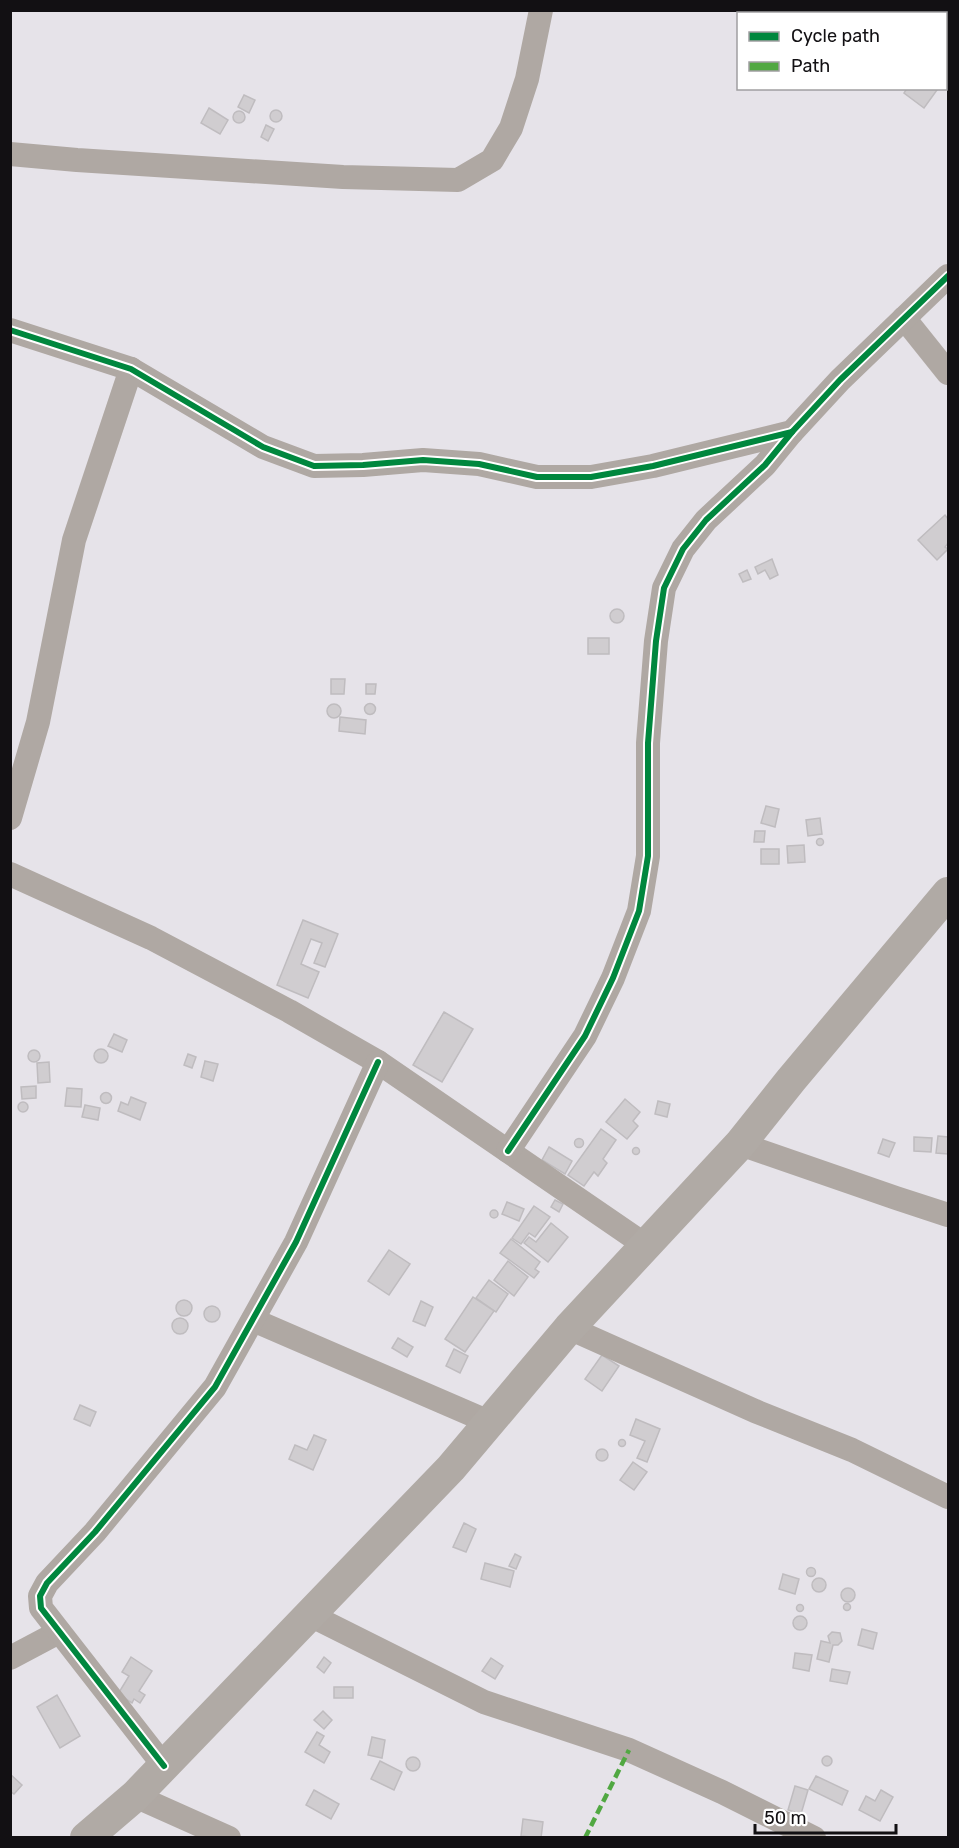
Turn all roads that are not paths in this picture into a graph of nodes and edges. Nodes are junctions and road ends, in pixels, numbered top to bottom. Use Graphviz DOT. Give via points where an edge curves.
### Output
graph roads {
  1 [pos="542,10"];
  2 [pos="10,154"];
  3 [pos="948,276"];
  4 [pos="904,318"];
  5 [pos="10,330"];
  6 [pos="131,369"];
  7 [pos="948,374"];
  8 [pos="792,432"];
  9 [pos="10,818"];
  10 [pos="10,874"];
  11 [pos="948,893"];
  12 [pos="938,920"];
  13 [pos="378,1062"];
  14 [pos="740,1144"];
  15 [pos="508,1151"];
  16 [pos="948,1215"];
  17 [pos="645,1245"];
  18 [pos="253,1320"];
  19 [pos="569,1328"];
  20 [pos="489,1422"];
  21 [pos="948,1497"];
  22 [pos="310,1615"];
  23 [pos="59,1632"];
  24 [pos="10,1658"];
  25 [pos="164,1766"];
  26 [pos="135,1796"];
  27 [pos="86,1838"];
  28 [pos="229,1838"];
  29 [pos="814,1838"];
  1 -- 2 [label="street" via="512,128 492,160 458,180 343,177"];
  3 -- 4 [label="street"];
  4 -- 7 [label="street"];
  4 -- 8 [label="street"];
  5 -- 6 [label="street"];
  6 -- 8 [label="street" via="262,447 314,466 423,460 479,464 537,477 591,477"];
  6 -- 9 [label="street" via="74,540 38,722"];
  8 -- 15 [label="street" via="765,465 706,520 683,549 664,588 648,743 648,856 639,911 585,1036"];
  10 -- 13 [label="street" via="151,938"];
  11 -- 12 [label="main road"];
  12 -- 14 [label="main road" via="791,1080"];
  13 -- 15 [label="street"];
  13 -- 18 [label="street" via="296,1242"];
  14 -- 16 [label="street"];
  14 -- 17 [label="main road"];
  15 -- 17 [label="street"];
  17 -- 19 [label="main road"];
  18 -- 20 [label="street"];
  18 -- 23 [label="street" via="215,1387 95,1532 47,1583 40,1596 41,1608"];
  19 -- 20 [label="main road"];
  19 -- 21 [label="street" via="852,1450"];
  20 -- 22 [label="main road" via="451,1468"];
  22 -- 25 [label="main road"];
  22 -- 29 [label="street" via="484,1702 629,1750"];
  23 -- 24 [label="street"];
  23 -- 25 [label="street"];
  25 -- 26 [label="main road"];
  26 -- 27 [label="main road"];
  26 -- 28 [label="street"];
}
